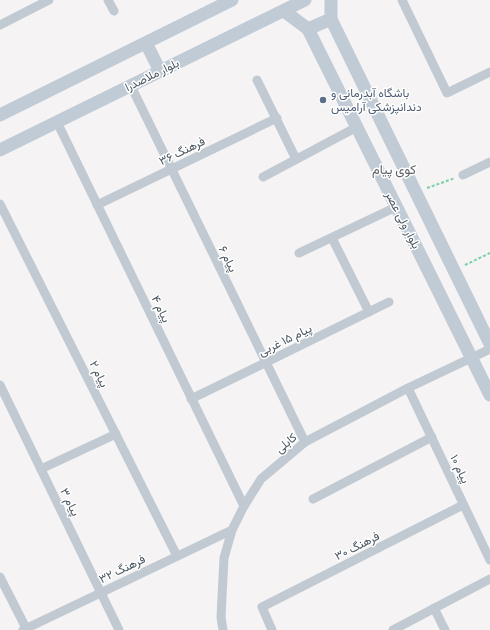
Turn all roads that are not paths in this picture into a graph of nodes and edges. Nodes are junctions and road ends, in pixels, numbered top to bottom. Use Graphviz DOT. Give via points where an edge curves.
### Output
graph roads {
  1 [pos="49,0"];
  2 [pos="108,0"];
  3 [pos="232,0"];
  4 [pos="305,0"];
  5 [pos="331,0"];
  6 [pos="402,0"];
  7 [pos="284,10"];
  8 [pos="114,11"];
  9 [pos="331,19"];
  10 [pos="0,25"];
  11 [pos="308,29"];
  12 [pos="146,43"];
  13 [pos="160,71"];
  14 [pos="490,72"];
  15 [pos="257,80"];
  16 [pos="131,86"];
  17 [pos="15,107"];
  18 [pos="0,111"];
  19 [pos="0,115"];
  20 [pos="277,118"];
  21 [pos="57,122"];
  22 [pos="357,127"];
  23 [pos="0,150"];
  24 [pos="296,159"];
  25 [pos="490,162"];
  26 [pos="172,169"];
  27 [pos="463,175"];
  28 [pos="262,177"];
  29 [pos="0,204"];
  30 [pos="97,205"];
  31 [pos="396,207"];
  32 [pos="332,238"];
  33 [pos="299,253"];
  34 [pos="389,302"];
  35 [pos="369,312"];
  36 [pos="490,344"];
  37 [pos="490,349"];
  38 [pos="472,357"];
  39 [pos="265,363"];
  40 [pos="0,386"];
  41 [pos="408,388"];
  42 [pos="490,394"];
  43 [pos="191,399"];
  44 [pos="116,434"];
  45 [pos="432,436"];
  46 [pos="305,442"];
  47 [pos="41,469"];
  48 [pos="313,499"];
  49 [pos="463,505"];
  50 [pos="244,506"];
  51 [pos="232,530"];
  52 [pos="176,556"];
  53 [pos="490,560"];
  54 [pos="0,577"];
  55 [pos="490,579"];
  56 [pos="101,592"];
  57 [pos="434,608"];
  58 [pos="25,630"];
  59 [pos="119,630"];
  60 [pos="223,630"];
  61 [pos="272,630"];
  62 [pos="392,630"];
  63 [pos="445,630"];
  1 -- 10 [label="street"];
  2 -- 8 [label="street"];
  3 -- 12 [label="main road"];
  4 -- 7 [label="main road, بلوار ملاصدرا"];
  5 -- 9 [label="main road, بلوار ولی عصر"];
  6 -- 14 [label="street" via="447,93"];
  7 -- 11 [label="main road, بلوار ولی عصر"];
  7 -- 13 [label="main road, بلوار ملاصدرا"];
  9 -- 11 [label="main road"];
  9 -- 36 [label="main road, بلوار ولی عصر"];
  11 -- 22 [label="main road, بلوار ولی عصر"];
  12 -- 13 [label="main road"];
  12 -- 17 [label="main road"];
  13 -- 16 [label="main road, بلوار ملاصدرا"];
  15 -- 20 [label="street"];
  16 -- 21 [label="main road, بلوار ملاصدرا"];
  16 -- 26 [label="street, پیام ۶"];
  17 -- 18 [label="main road"];
  17 -- 19 [label="main road"];
  20 -- 24 [label="street"];
  20 -- 26 [label="street, فرهنگ ۳۶"];
  21 -- 23 [label="main road, بلوار ملاصدرا"];
  21 -- 30 [label="street, پیام ۴"];
  22 -- 24 [label="street"];
  22 -- 31 [label="main road, بلوار ولی عصر"];
  24 -- 28 [label="street"];
  25 -- 27 [label="street"];
  26 -- 30 [label="street, فرهنگ ۳۶"];
  26 -- 39 [label="street, پیام ۶"];
  29 -- 44 [label="street, پیام ۲"];
  30 -- 43 [label="street, پیام ۴"];
  31 -- 32 [label="street"];
  31 -- 38 [label="main road, بلوار ولی عصر"];
  32 -- 33 [label="street"];
  32 -- 35 [label="street"];
  34 -- 35 [label="street, پیام ۱۵ غربی"];
  35 -- 39 [label="street, پیام ۱۵ غربی"];
  37 -- 38 [label="street, کابلی"];
  38 -- 41 [label="street, کابلی"];
  38 -- 42 [label="main road, بلوار ولی عصر"];
  39 -- 43 [label="street, پیام ۱۵ غربی"];
  39 -- 46 [label="street, پیام ۶"];
  40 -- 47 [label="street, پیام ۳"];
  41 -- 45 [label="street, پیام ۱۰"];
  41 -- 46 [label="street, کابلی"];
  43 -- 50 [label="street, پیام ۴"];
  44 -- 47 [label="street"];
  44 -- 52 [label="street, پیام ۲"];
  45 -- 48 [label="street"];
  45 -- 49 [label="street, پیام ۱۰"];
  46 -- 50 [label="street, کابلی" via="262,479"];
  47 -- 56 [label="street, پیام ۳"];
  49 -- 53 [label="street, پیام ۱۰"];
  49 -- 61 [label="street, فرهنگ ۳۰" via="262,607"];
  50 -- 51 [label="street, کابلی"];
  51 -- 52 [label="street, فرهنگ ۳۲"];
  51 -- 60 [label="street, کابلی" via="224,558 221,617"];
  52 -- 56 [label="street, فرهنگ ۳۲"];
  54 -- 58 [label="street"];
  55 -- 57 [label="street"];
  56 -- 58 [label="street, فرهنگ ۳۲"];
  56 -- 59 [label="street, پیام ۳"];
  57 -- 62 [label="street"];
  57 -- 63 [label="street"];
}
